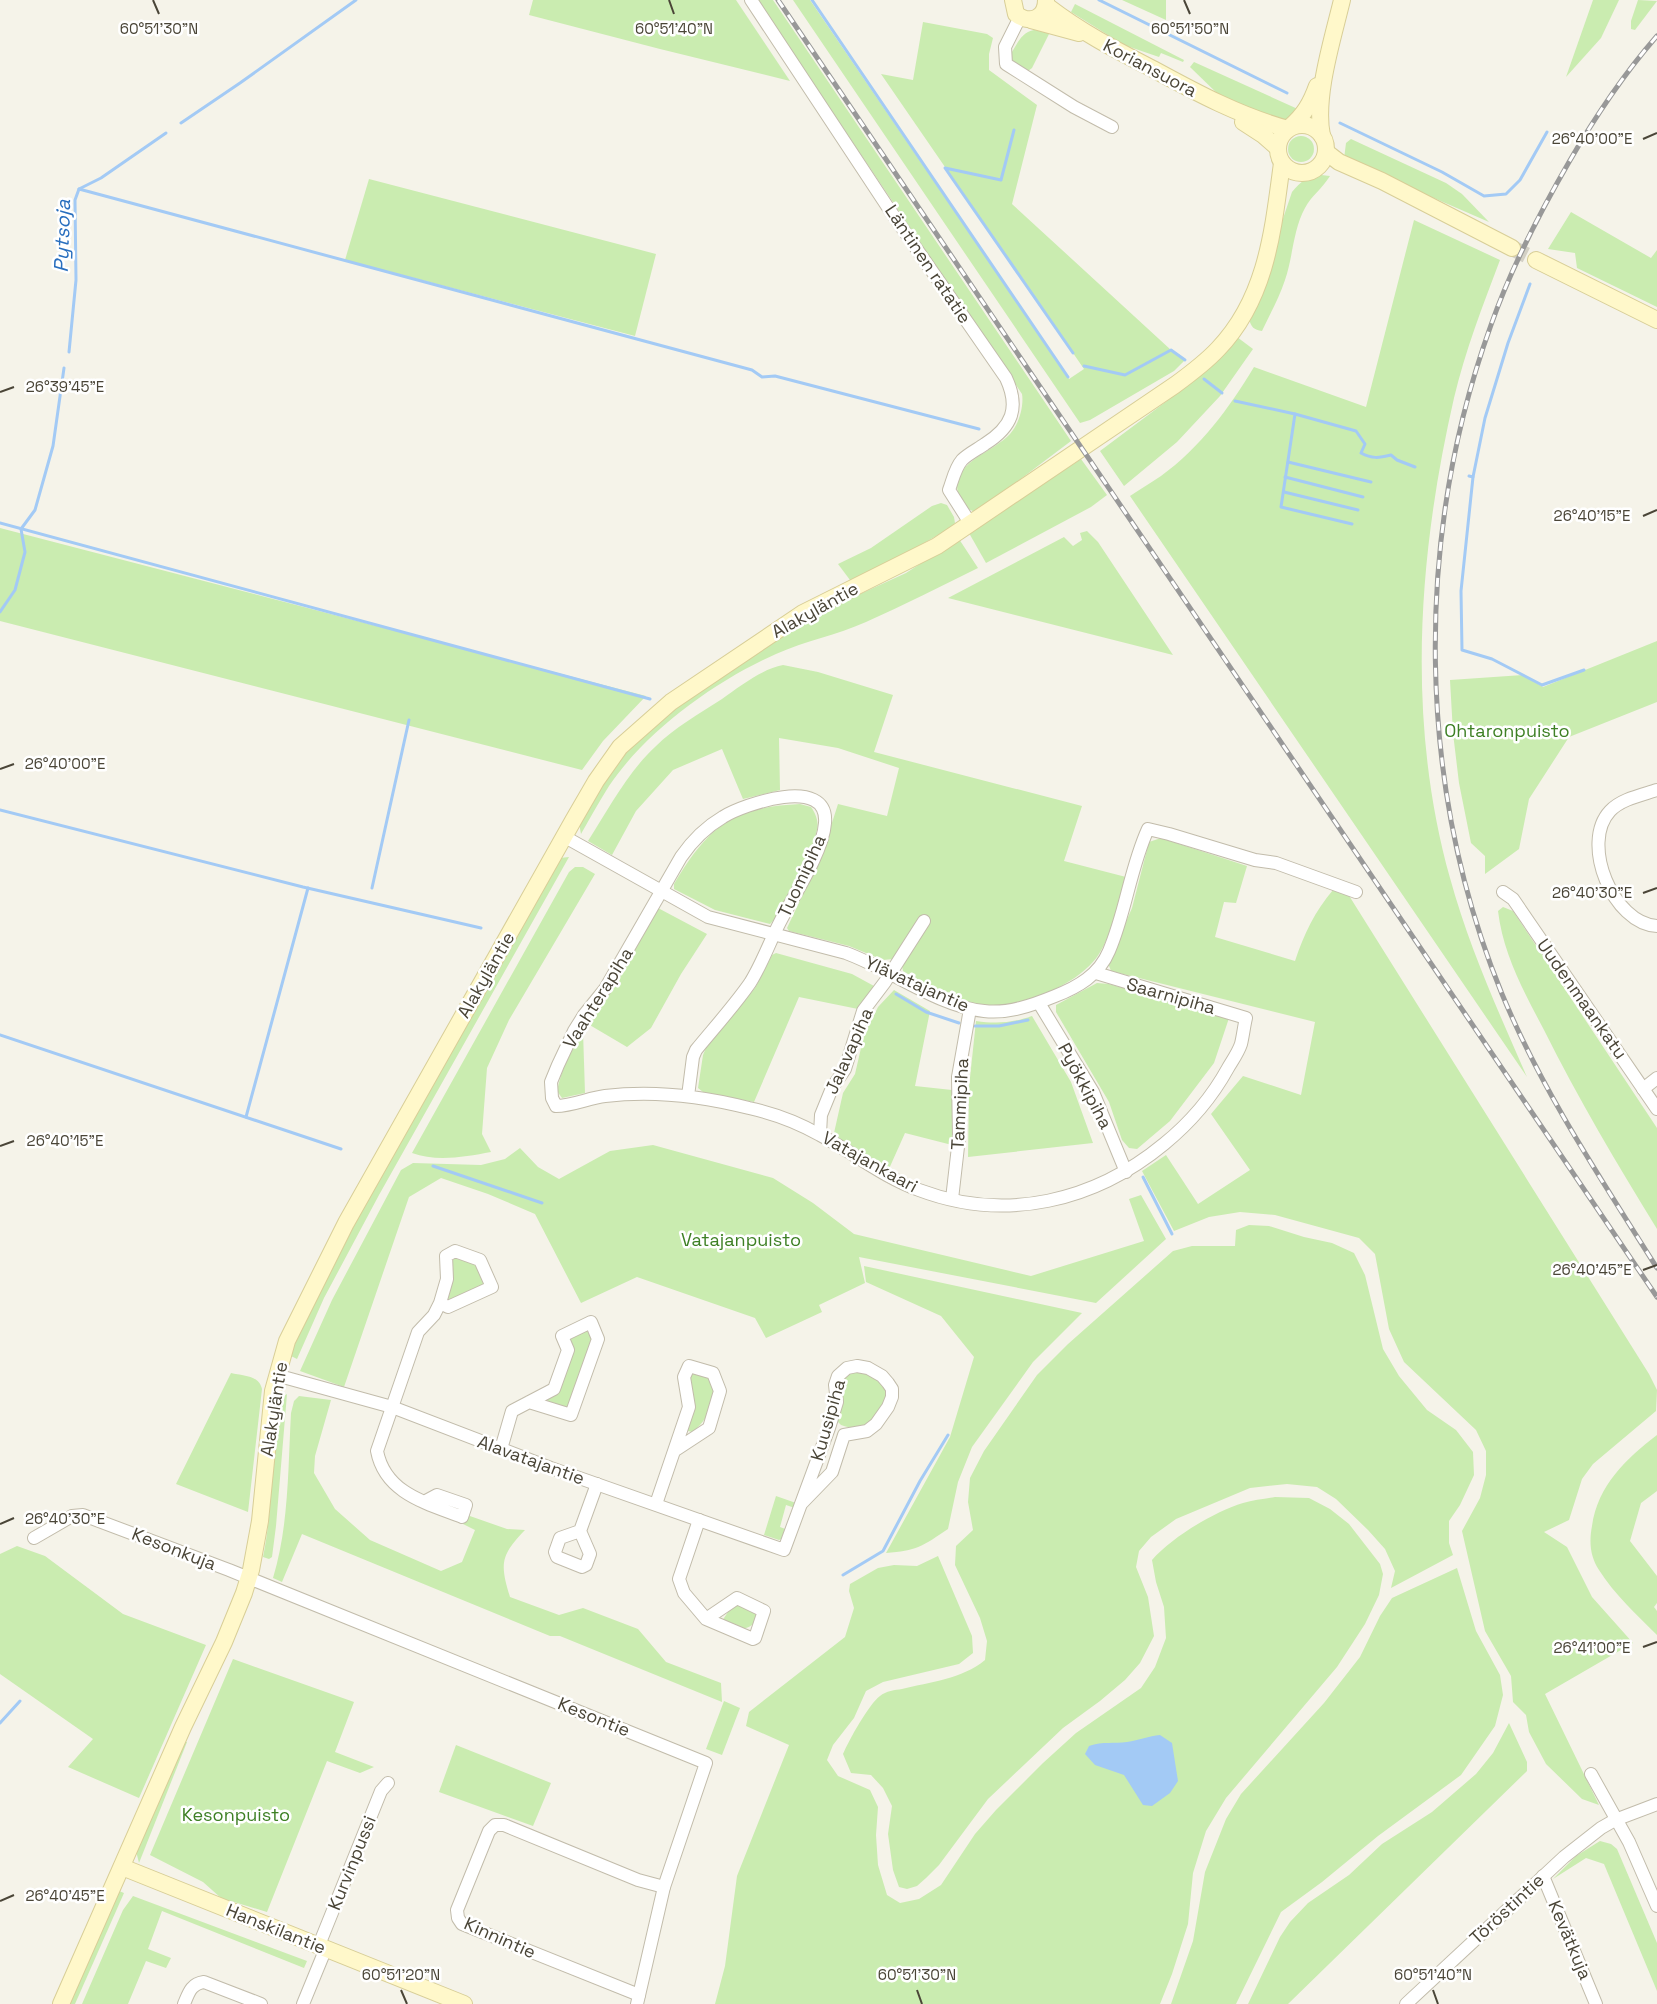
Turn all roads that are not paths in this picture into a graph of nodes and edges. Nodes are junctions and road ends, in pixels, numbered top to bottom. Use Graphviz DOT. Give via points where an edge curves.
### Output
graph roads {
  1 [pos="751,0"];
  2 [pos="1013,0"];
  3 [pos="1342,0"];
  4 [pos="1046,2"];
  5 [pos="1025,18"];
  6 [pos="1088,35"];
  7 [pos="1331,45"];
  8 [pos="1212,100"];
  9 [pos="1112,127"];
  10 [pos="1289,128"];
  11 [pos="1324,144"];
  12 [pos="1280,155"];
  13 [pos="1309,172"];
  14 [pos="1392,188"];
  15 [pos="1275,226"];
  16 [pos="1512,248"];
  17 [pos="1536,260"];
  18 [pos="1657,320"];
  19 [pos="970,523"];
  20 [pos="1657,790"];
  21 [pos="565,837"];
  22 [pos="660,892"];
  23 [pos="1356,892"];
  24 [pos="1503,892"];
  25 [pos="924,921"];
  26 [pos="1657,926"];
  27 [pos="774,935"];
  28 [pos="891,973"];
  29 [pos="1096,973"];
  30 [pos="1039,1003"];
  31 [pos="970,1009"];
  32 [pos="1246,1018"];
  33 [pos="1657,1078"];
  34 [pos="1643,1089"];
  35 [pos="688,1096"];
  36 [pos="556,1106"];
  37 [pos="1657,1109"];
  38 [pos="820,1134"];
  39 [pos="1126,1172"];
  40 [pos="952,1199"];
  41 [pos="440,1303"];
  42 [pos="276,1375"];
  43 [pos="529,1402"];
  44 [pos="392,1407"];
  45 [pos="829,1428"];
  46 [pos="844,1435"];
  47 [pos="501,1449"];
  48 [pos="674,1451"];
  49 [pos="597,1484"];
  50 [pos="424,1502"];
  51 [pos="656,1504"];
  52 [pos="801,1504"];
  53 [pos="699,1520"];
  54 [pos="580,1531"];
  55 [pos="34,1538"];
  56 [pos="784,1550"];
  57 [pos="249,1578"];
  58 [pos="706,1619"];
  59 [pos="1591,1774"];
  60 [pos="388,1783"];
  61 [pos="1657,1804"];
  62 [pos="1615,1820"];
  63 [pos="122,1867"];
  64 [pos="1543,1876"];
  65 [pos="664,1887"];
  66 [pos="1657,1906"];
  67 [pos="322,1947"];
  68 [pos="638,1999"];
  69 [pos="61,2004"];
  70 [pos="184,2004"];
  71 [pos="261,2004"];
  72 [pos="303,2004"];
  73 [pos="464,2004"];
  74 [pos="1406,2004"];
  75 [pos="1596,2004"];
  1 -- 19 [label="street, Läntinen ratatie" via="1012,391 1014,406 1004,429 956,468 949,490"];
  2 -- 5 [label="street" via="1014,9"];
  3 -- 7 [label="street"];
  4 -- 5 [label="street" via="1041,15"];
  4 -- 6 [label="street, Koriansuora"];
  5 -- 6 [label="street, Koriansuora"];
  5 -- 9 [label="street" via="1005,47 1006,64"];
  6 -- 8 [label="street, Koriansuora"];
  7 -- 10 [label="street" via="1308,108"];
  7 -- 11 [label="street" via="1320,112"];
  8 -- 10 [label="street, Koriansuora"];
  8 -- 12 [label="street, Koriansuora" via="1263,135"];
  10 -- 11 [label="street" via="1311,126"];
  10 -- 12 [label="street" via="1282,134"];
  11 -- 13 [label="street" via="1323,160"];
  11 -- 14 [label="street" via="1339,162"];
  12 -- 13 [label="street" via="1292,171"];
  12 -- 15 [label="street, Alakyläntie"];
  13 -- 14 [label="street" via="1336,172"];
  13 -- 15 [label="street, Alakyläntie" via="1291,186"];
  14 -- 16 [label="street"];
  15 -- 19 [label="street, Alakyläntie" via="1251,301 1238,325 1217,350 1175,385"];
  17 -- 18 [label="street"];
  19 -- 21 [label="street, Alakyläntie" via="917,557 803,613 670,702 620,747"];
  20 -- 26 [label="street" via="1612,809 1601,824 1598,846 1603,869 1618,902 1640,922"];
  21 -- 22 [label="street, Ylävatajantie"];
  21 -- 42 [label="street, Alakyläntie" via="337,1241 292,1331"];
  22 -- 27 [label="street, Ylävatajantie" via="708,917"];
  22 -- 27 [label="street, Tuomipiha" via="688,848 724,816 763,801 810,797 822,807 824,831"];
  22 -- 36 [label="street, Vaahterapiha" via="605,989 574,1031 551,1082"];
  23 -- 29 [label="street, Ylävatajantie" via="1276,863 1255,861 1148,829 1117,930"];
  24 -- 34 [label="street, Uudenmaankatu" via="1513,899"];
  25 -- 28 [label="street, Jalavapiha"];
  27 -- 28 [label="street, Ylävatajantie" via="846,954"];
  27 -- 35 [label="street, Tuomipiha" via="750,982 696,1050"];
  28 -- 31 [label="street, Ylävatajantie"];
  28 -- 38 [label="street, Jalavapiha" via="863,1011 845,1069 821,1115"];
  29 -- 30 [label="street, Ylävatajantie"];
  29 -- 32 [label="street, Saarnipiha"];
  30 -- 31 [label="street, Ylävatajantie" via="1001,1011"];
  30 -- 39 [label="street, Pyökkipiha" via="1093,1092"];
  31 -- 40 [label="street, Tammipiha" via="958,1077 959,1138"];
  32 -- 39 [label="street, Vatajankaari" via="1240,1045 1211,1098 1172,1137"];
  33 -- 34 [label="street"];
  34 -- 37 [label="street, Uudenmaankatu"];
  35 -- 36 [label="street, Vatajankaari" via="623,1094"];
  35 -- 38 [label="street, Vatajankaari" via="759,1110"];
  38 -- 40 [label="street, Vatajankaari" via="897,1181"];
  39 -- 40 [label="street, Vatajankaari" via="1092,1189 1048,1201 1000,1205"];
  41 -- 41 [label="street" via="447,1279 446,1256 455,1251 480,1260 492,1287 448,1307"];
  41 -- 44 [label="street" via="418,1332"];
  42 -- 44 [label="street, Alavatajantie"];
  42 -- 57 [label="street, Alakyläntie" via="261,1511"];
  43 -- 43 [label="street" via="555,1389 568,1350 562,1336 591,1322 598,1339 571,1415"];
  43 -- 47 [label="street" via="512,1411"];
  44 -- 47 [label="street, Alavatajantie"];
  44 -- 50 [label="street" via="377,1451 380,1466 386,1477"];
  45 -- 46 [label="street"];
  45 -- 46 [label="street, Kuusipiha" via="837,1402 838,1376 847,1368 868,1368 888,1383 892,1397 876,1424 867,1431"];
  45 -- 52 [label="street, Kuusipiha"];
  46 -- 52 [label="street, Kuusipiha" via="832,1472"];
  47 -- 49 [label="street, Alavatajantie"];
  48 -- 48 [label="street" via="689,1407 684,1377 689,1366 713,1372 720,1391 709,1428"];
  48 -- 51 [label="street"];
  49 -- 51 [label="street, Alavatajantie"];
  49 -- 54 [label="street"];
  51 -- 53 [label="street, Alavatajantie"];
  52 -- 56 [label="street, Kuusipiha"];
  53 -- 56 [label="street, Alavatajantie"];
  53 -- 58 [label="street" via="679,1579 690,1602"];
  55 -- 57 [label="street, Kesonkuja" via="72,1516 82,1515"];
  57 -- 63 [label="street, Alakyläntie"];
  57 -- 65 [label="street, Kesontie" via="706,1763"];
  59 -- 62 [label="street"];
  60 -- 67 [label="street, Kurvinpussi" via="381,1791"];
  61 -- 62 [label="street"];
  62 -- 64 [label="street, Töröstintie"];
  62 -- 66 [label="street"];
  63 -- 67 [label="street, Hanskilantie"];
  63 -- 69 [label="street, Alakyläntie"];
  64 -- 74 [label="street, Töröstintie"];
  64 -- 75 [label="street, Kevätkuja"];
  65 -- 68 [label="street, Kesontie"];
  65 -- 68 [label="street, Kinnintie" via="504,1825 495,1825 489,1831 457,1910 462,1924"];
  67 -- 72 [label="street, Kurvinpussi"];
  67 -- 73 [label="street, Hanskilantie"];
  70 -- 71 [label="street" via="190,1989 204,1982"];
}
